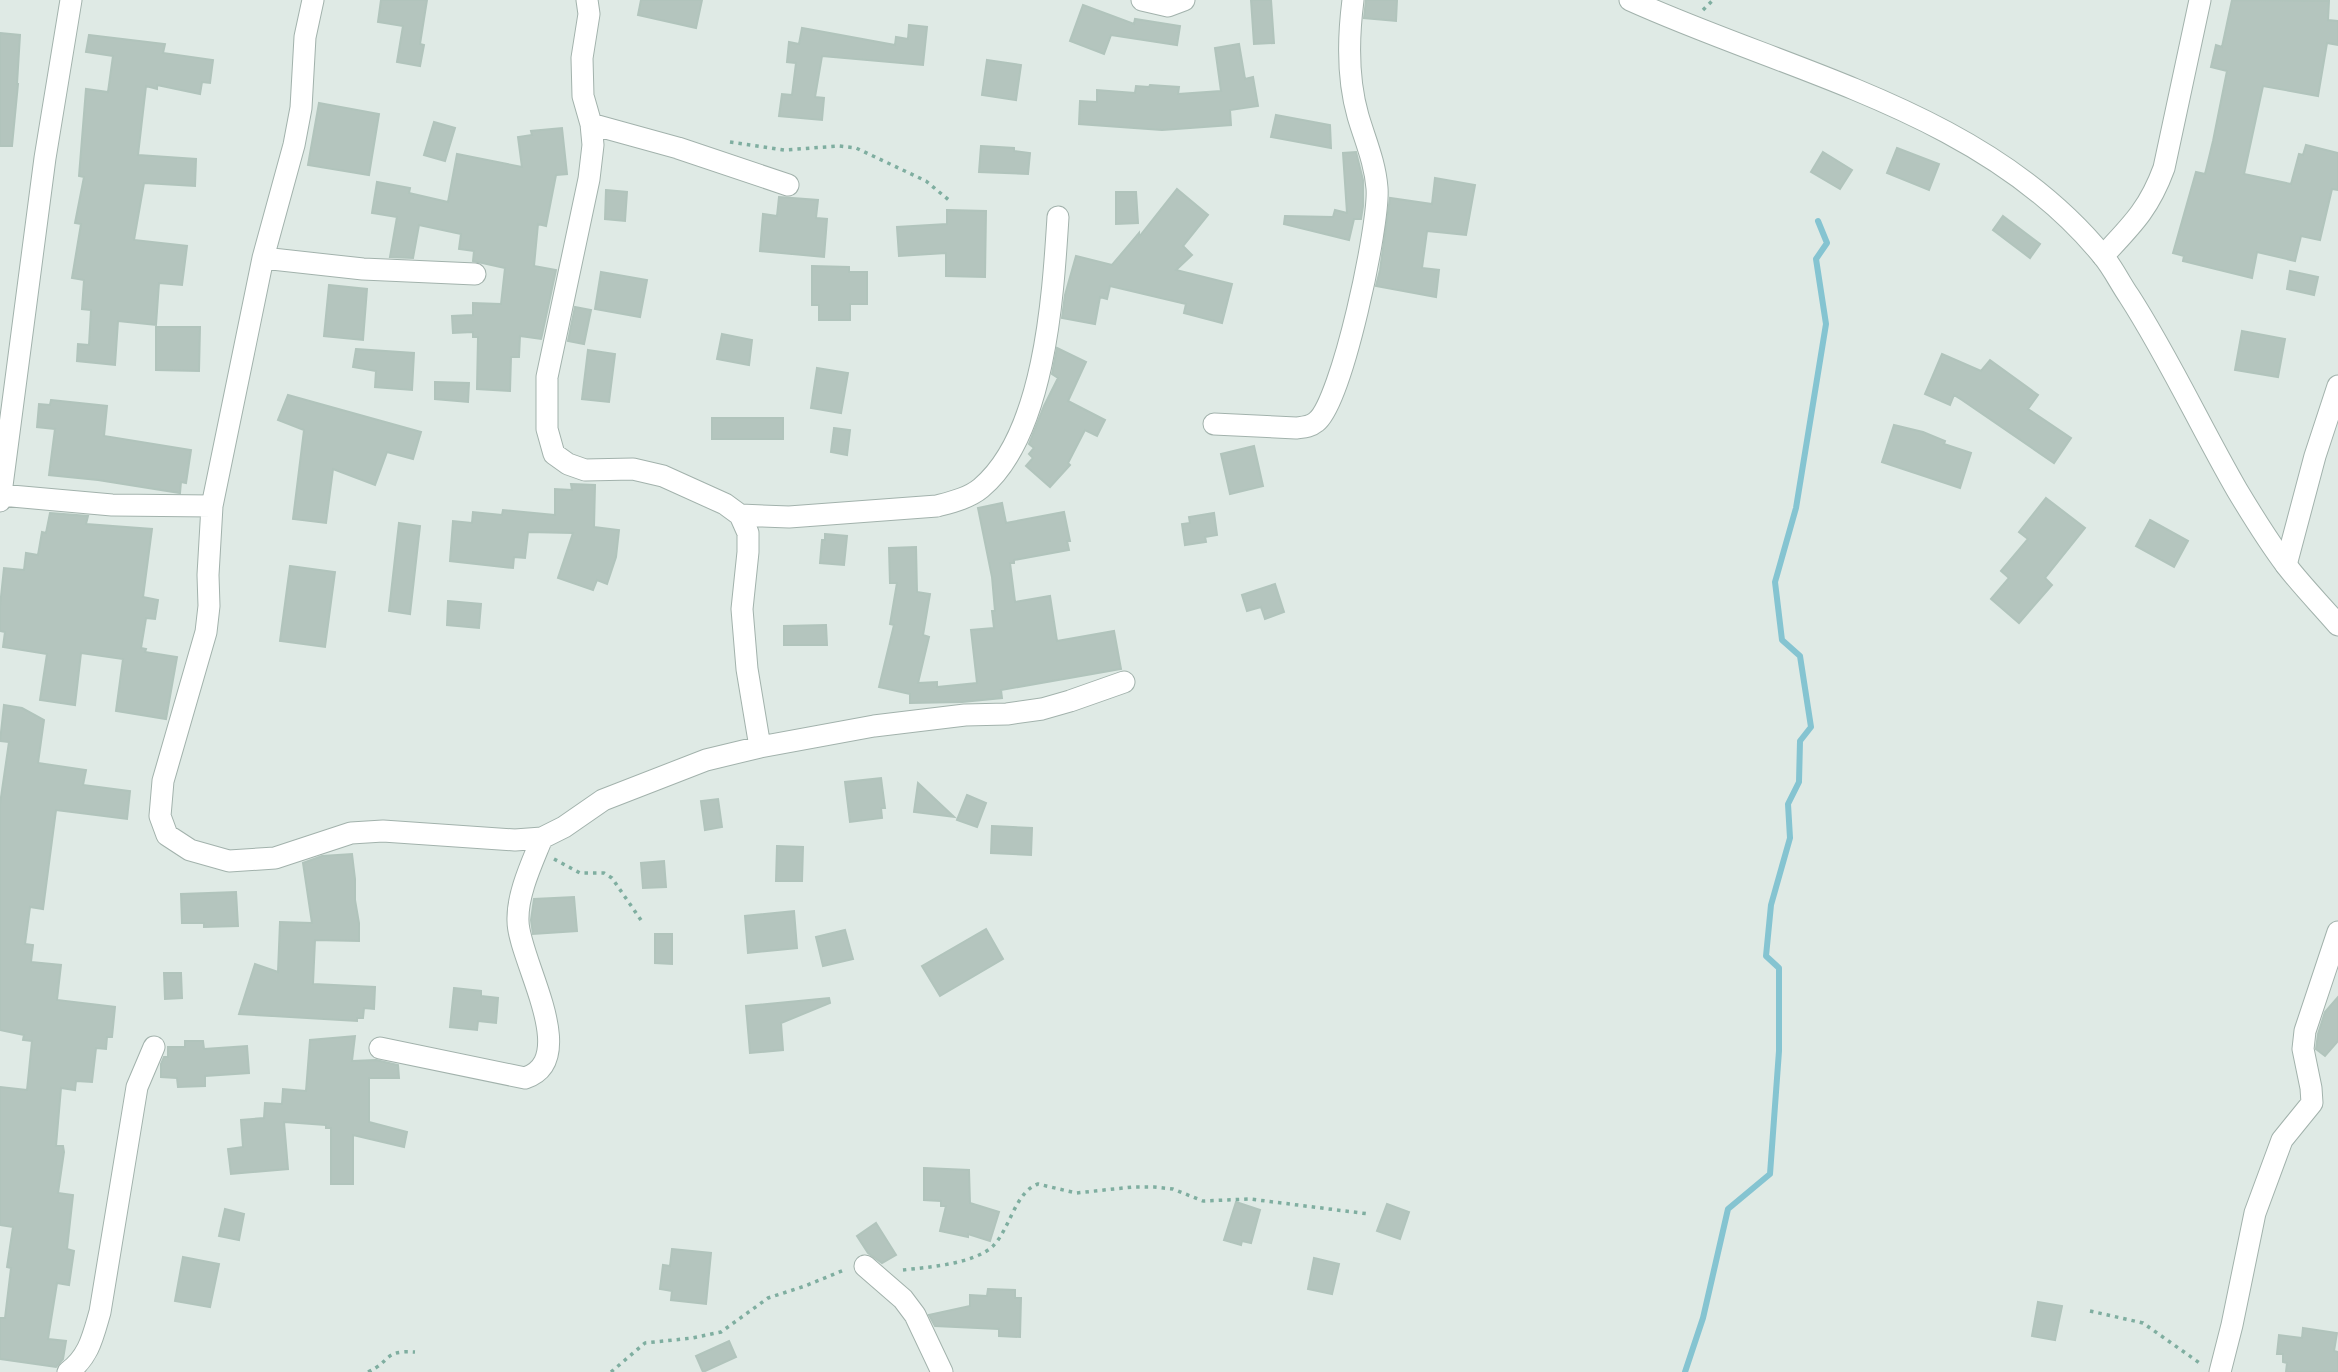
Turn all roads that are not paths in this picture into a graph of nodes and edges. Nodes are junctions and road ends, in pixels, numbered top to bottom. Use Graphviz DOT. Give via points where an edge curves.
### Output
graph roads {
  1 [pos="71,0"];
  2 [pos="313,0"];
  3 [pos="587,0"];
  4 [pos="1142,0"];
  5 [pos="1184,0"];
  6 [pos="1353,0"];
  7 [pos="1630,0"];
  8 [pos="2200,0"];
  9 [pos="591,124"];
  10 [pos="788,185"];
  11 [pos="1058,217"];
  12 [pos="2104,256"];
  13 [pos="263,258"];
  14 [pos="475,274"];
  15 [pos="2338,386"];
  16 [pos="1214,424"];
  17 [pos="0,495"];
  18 [pos="0,500"];
  19 [pos="212,506"];
  20 [pos="740,515"];
  21 [pos="2286,565"];
  22 [pos="2338,625"];
  23 [pos="1124,682"];
  24 [pos="760,747"];
  25 [pos="539,843"];
  26 [pos="2338,932"];
  27 [pos="154,1047"];
  28 [pos="380,1048"];
  29 [pos="865,1266"];
  30 [pos="2211,1369"];
  31 [pos="68,1372"];
  32 [pos="942,1372"];
  1 -- 17 [label="street"];
  2 -- 13 [label="street" via="295,145"];
  3 -- 9 [label="street" via="583,96"];
  4 -- 5 [label="street" via="1168,6"];
  6 -- 16 [label="street" via="1350,76 1377,190 1362,295 1345,356 1317,422 1296,428"];
  7 -- 12 [label="street" via="1892,105 1961,139 2027,181"];
  8 -- 12 [label="street" via="2155,194"];
  9 -- 10 [label="street"];
  9 -- 20 [label="street" via="589,179 547,377 547,429 554,454 585,470 633,469 663,476"];
  11 -- 20 [label="street" via="1051,311 1030,405 1009,456 979,491 937,506 789,517"];
  12 -- 21 [label="street" via="2150,328 2237,490"];
  13 -- 14 [label="street"];
  13 -- 19 [label="street"];
  15 -- 21 [label="street"];
  17 -- 18 [label="street"];
  17 -- 19 [label="street" via="111,505"];
  19 -- 25 [label="street" via="206,632 163,781 160,816 167,835 190,850 229,861 275,858 351,833 383,831"];
  20 -- 24 [label="street" via="748,533 742,609"];
  21 -- 22 [label="street"];
  23 -- 24 [label="street" via="1042,709 917,720"];
  24 -- 25 [label="street" via="706,760 603,800"];
  25 -- 28 [label="street" via="517,919 519,940 544,1011 548,1048 542,1069 525,1078"];
  26 -- 30 [label="street" via="2305,1031 2303,1049 2312,1103 2282,1140 2255,1213 2232,1325"];
  27 -- 31 [label="street" via="137,1087 100,1312 91,1346"];
  29 -- 32 [label="street" via="903,1298"];
}
